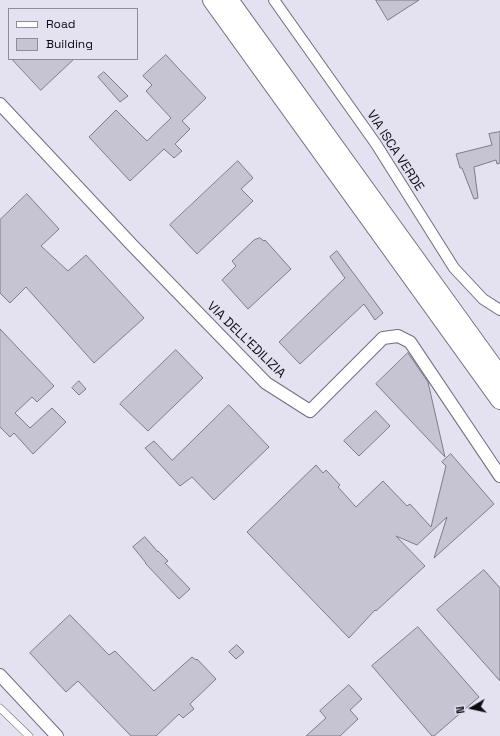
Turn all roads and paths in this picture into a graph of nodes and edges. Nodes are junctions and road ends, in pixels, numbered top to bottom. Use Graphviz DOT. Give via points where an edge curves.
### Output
graph roads {
  1 [pos="212,0"];
  2 [pos="229,0"];
  3 [pos="274,0"];
  4 [pos="0,104"];
  5 [pos="500,310"];
  6 [pos="500,376"];
  7 [pos="500,400"];
  8 [pos="500,476"];
  9 [pos="0,675"];
  10 [pos="0,708"];
  11 [pos="29,736"];
  12 [pos="57,736"];
  1 -- 7 [label="highway"];
  2 -- 6 [label="highway"];
  3 -- 5 [label="street, VIA ISCA VERDE" via="376,144 454,268 483,299"];
  4 -- 8 [label="street, VIA DELL'EDILIZIA" via="266,383 310,411 383,338 398,336 410,342"];
  9 -- 12 [label="street"];
  10 -- 11 [label="street"];
}
